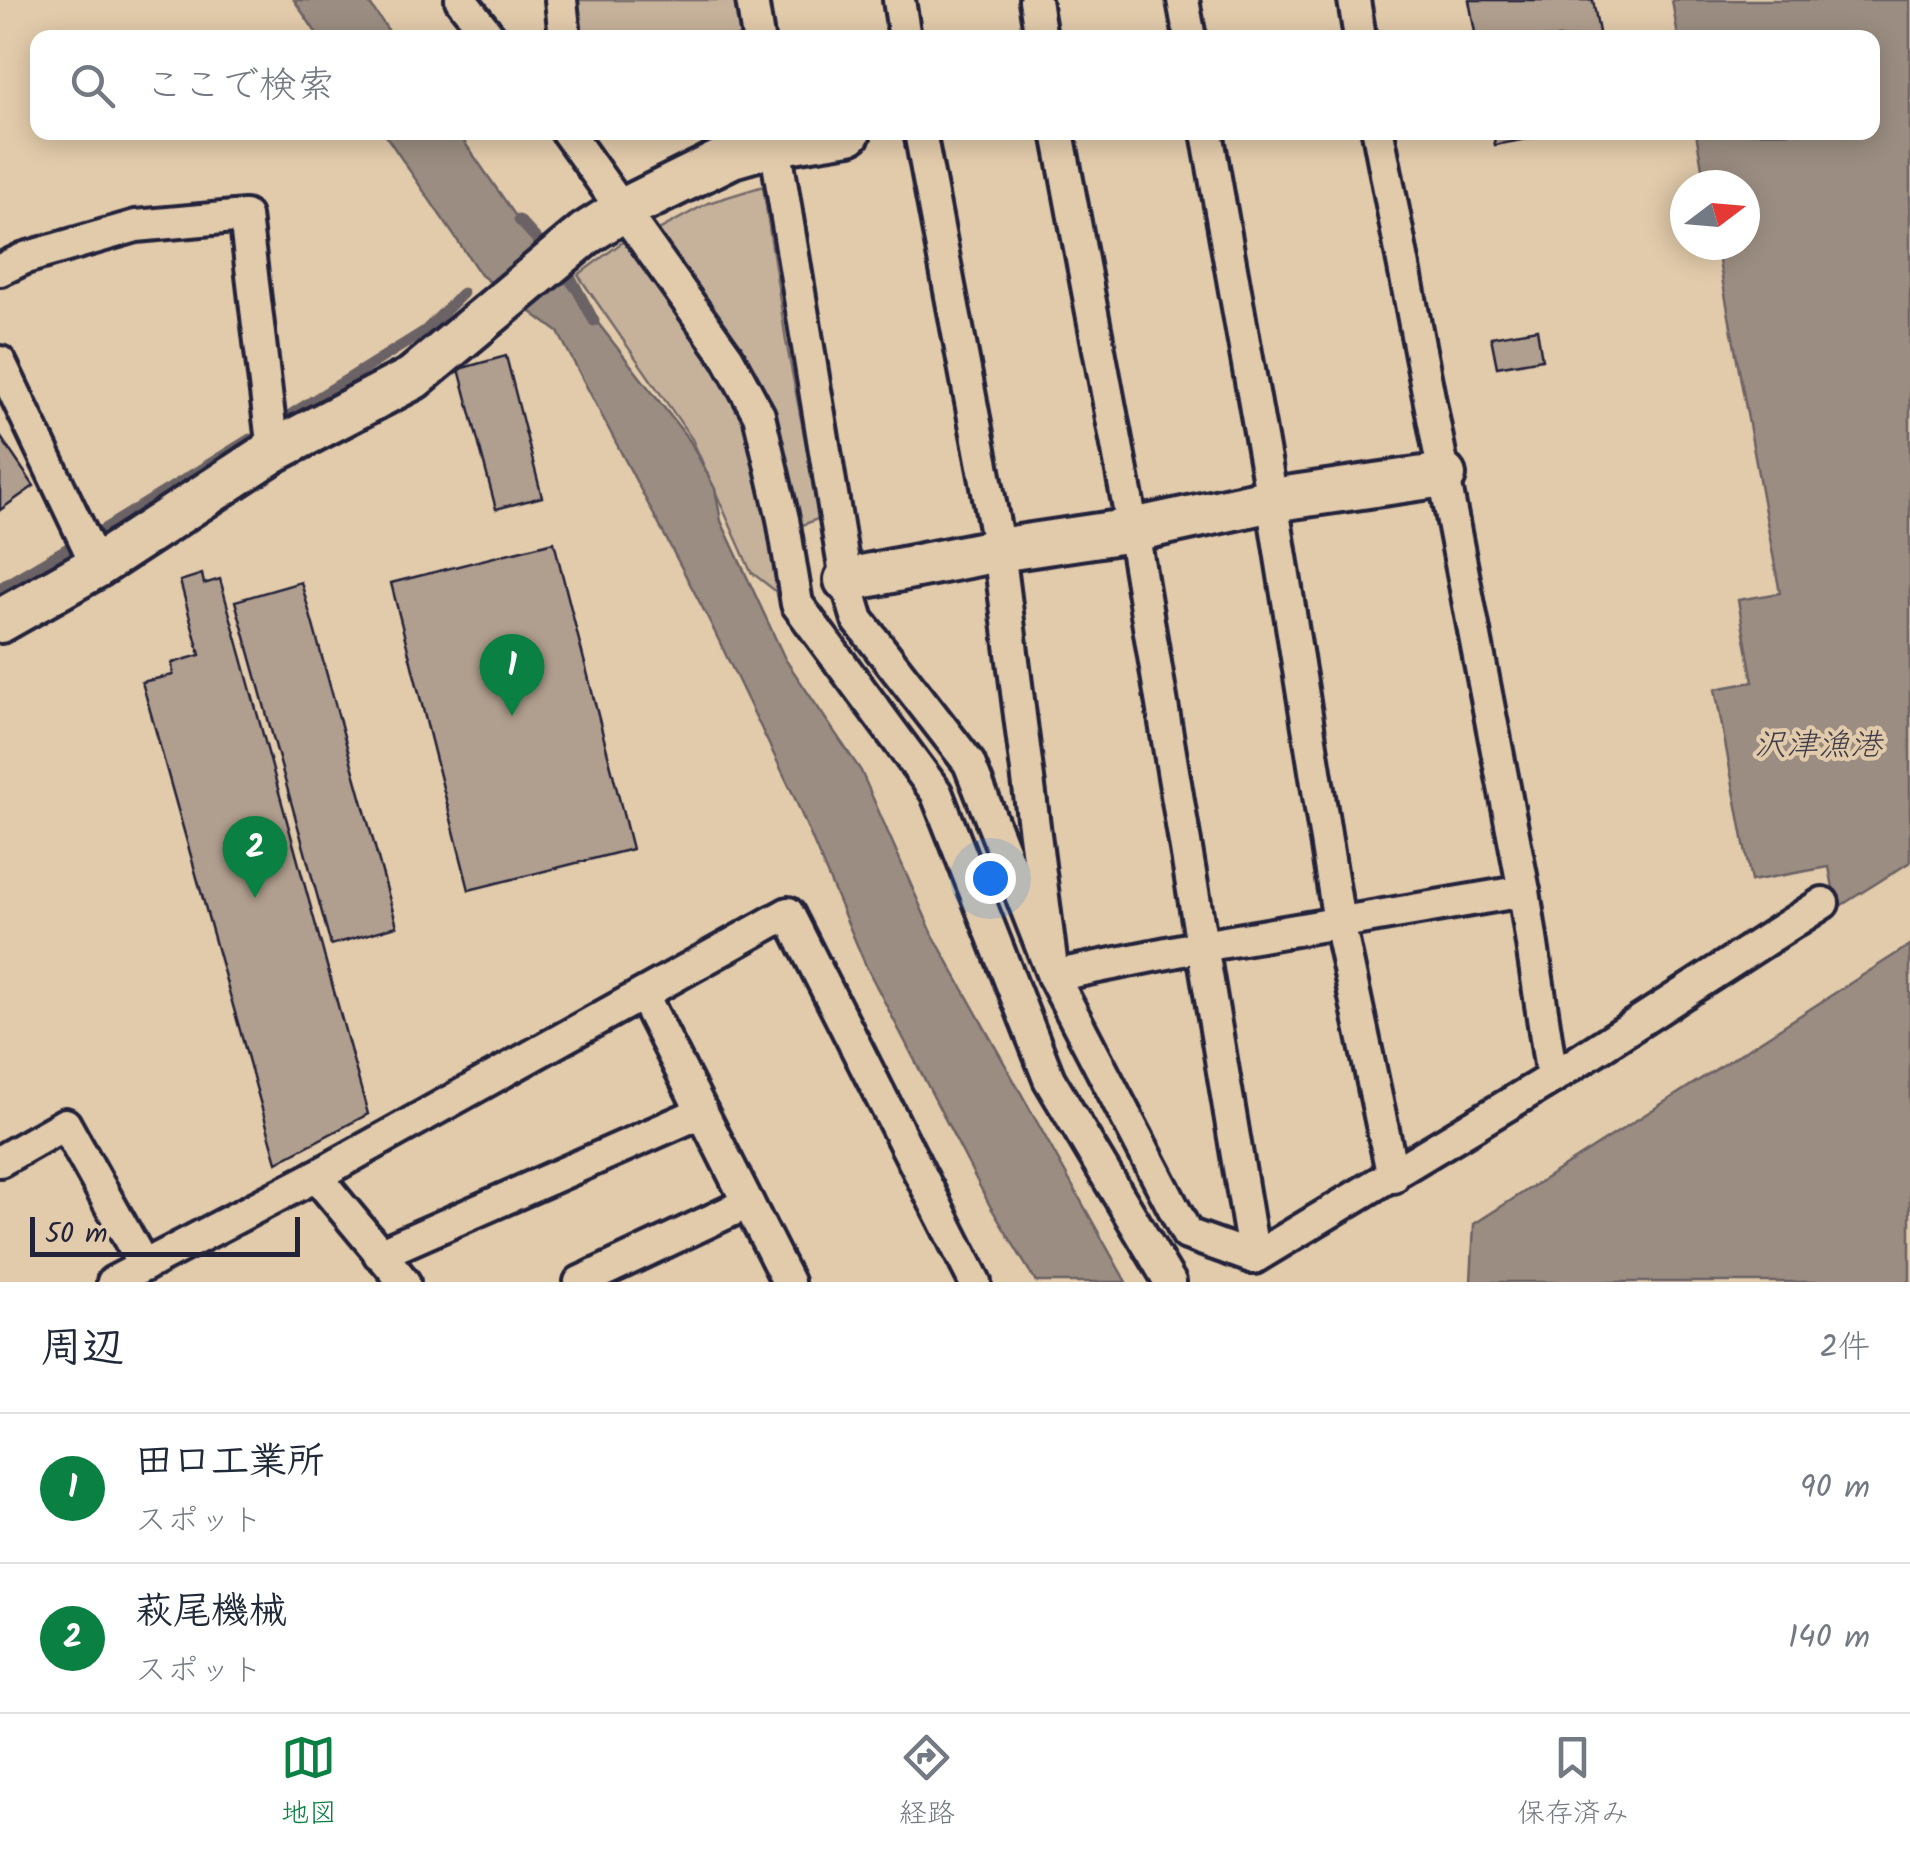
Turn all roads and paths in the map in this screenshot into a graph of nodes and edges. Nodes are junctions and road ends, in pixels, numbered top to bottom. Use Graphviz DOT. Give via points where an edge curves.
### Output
graph roads {
  1 [pos="461,0"];
  2 [pos="561,0"];
  3 [pos="752,0"];
  4 [pos="899,0"];
  5 [pos="1036,0"];
  6 [pos="1184,0"];
  7 [pos="1354,0"];
  8 [pos="485,30"];
  9 [pos="563,30"];
  10 [pos="757,30"];
  11 [pos="904,30"];
  12 [pos="1041,30"];
  13 [pos="1189,30"];
  14 [pos="1359,30"];
  15 [pos="768,140"];
  16 [pos="773,140"];
  17 [pos="922,140"];
  18 [pos="1060,140"];
  19 [pos="1208,140"];
  20 [pos="1380,140"];
  21 [pos="586,146"];
  22 [pos="620,211"];
  23 [pos="0,270"];
  24 [pos="0,362"];
  25 [pos="273,451"];
  26 [pos="1444,475"];
  27 [pos="1272,500"];
  28 [pos="1133,530"];
  29 [pos="999,550"];
  30 [pos="97,566"];
  31 [pos="846,580"];
  32 [pos="0,621"];
  33 [pos="1524,891"];
  34 [pos="1824,902"];
  35 [pos="1339,922"];
  36 [pos="1202,946"];
  37 [pos="1054,976"];
  38 [pos="643,995"];
  39 [pos="1552,1078"];
  40 [pos="702,1112"];
  41 [pos="0,1161"];
  42 [pos="316,1176"];
  43 [pos="1393,1177"];
  44 [pos="748,1202"];
  45 [pos="379,1254"];
  46 [pos="1254,1258"];
  47 [pos="144,1266"];
  48 [pos="113,1282"];
  49 [pos="404,1282"];
  50 [pos="580,1282"];
  51 [pos="788,1282"];
  52 [pos="975,1282"];
  53 [pos="1170,1282"];
  1 -- 8 [label="street"];
  2 -- 9 [label="street"];
  3 -- 10 [label="street"];
  4 -- 11 [label="street"];
  5 -- 12 [label="street"];
  6 -- 13 [label="street"];
  7 -- 14 [label="street"];
  15 -- 22 [label="street"];
  16 -- 31 [label="street"];
  17 -- 29 [label="street"];
  18 -- 28 [label="street"];
  19 -- 27 [label="street"];
  20 -- 26 [label="street"];
  21 -- 22 [label="street"];
  22 -- 25 [label="street" via="413,378"];
  22 -- 53 [label="street" via="728,358 759,415 797,604 936,792 1049,1079"];
  23 -- 25 [label="street" via="136,226 246,216"];
  24 -- 30 [label="street"];
  25 -- 30 [label="street"];
  26 -- 27 [label="street"];
  26 -- 33 [label="street"];
  27 -- 28 [label="street"];
  27 -- 35 [label="street"];
  28 -- 29 [label="street"];
  28 -- 36 [label="street"];
  29 -- 31 [label="street"];
  29 -- 37 [label="street"];
  30 -- 32 [label="street"];
  31 -- 37 [label="street" via="858,620 969,763"];
  33 -- 35 [label="street"];
  33 -- 39 [label="street"];
  34 -- 39 [label="street"];
  35 -- 36 [label="street"];
  35 -- 43 [label="street"];
  36 -- 37 [label="street"];
  36 -- 46 [label="street"];
  37 -- 46 [label="street" via="1187,1234"];
  38 -- 40 [label="street"];
  38 -- 42 [label="street"];
  38 -- 52 [label="street" via="788,913"];
  39 -- 43 [label="street"];
  40 -- 44 [label="street"];
  40 -- 45 [label="street"];
  41 -- 47 [label="street" via="65,1124"];
  42 -- 45 [label="street"];
  42 -- 47 [label="street"];
  43 -- 46 [label="street"];
  44 -- 50 [label="street"];
  44 -- 51 [label="street"];
  45 -- 49 [label="street"];
  47 -- 48 [label="street"];
}
